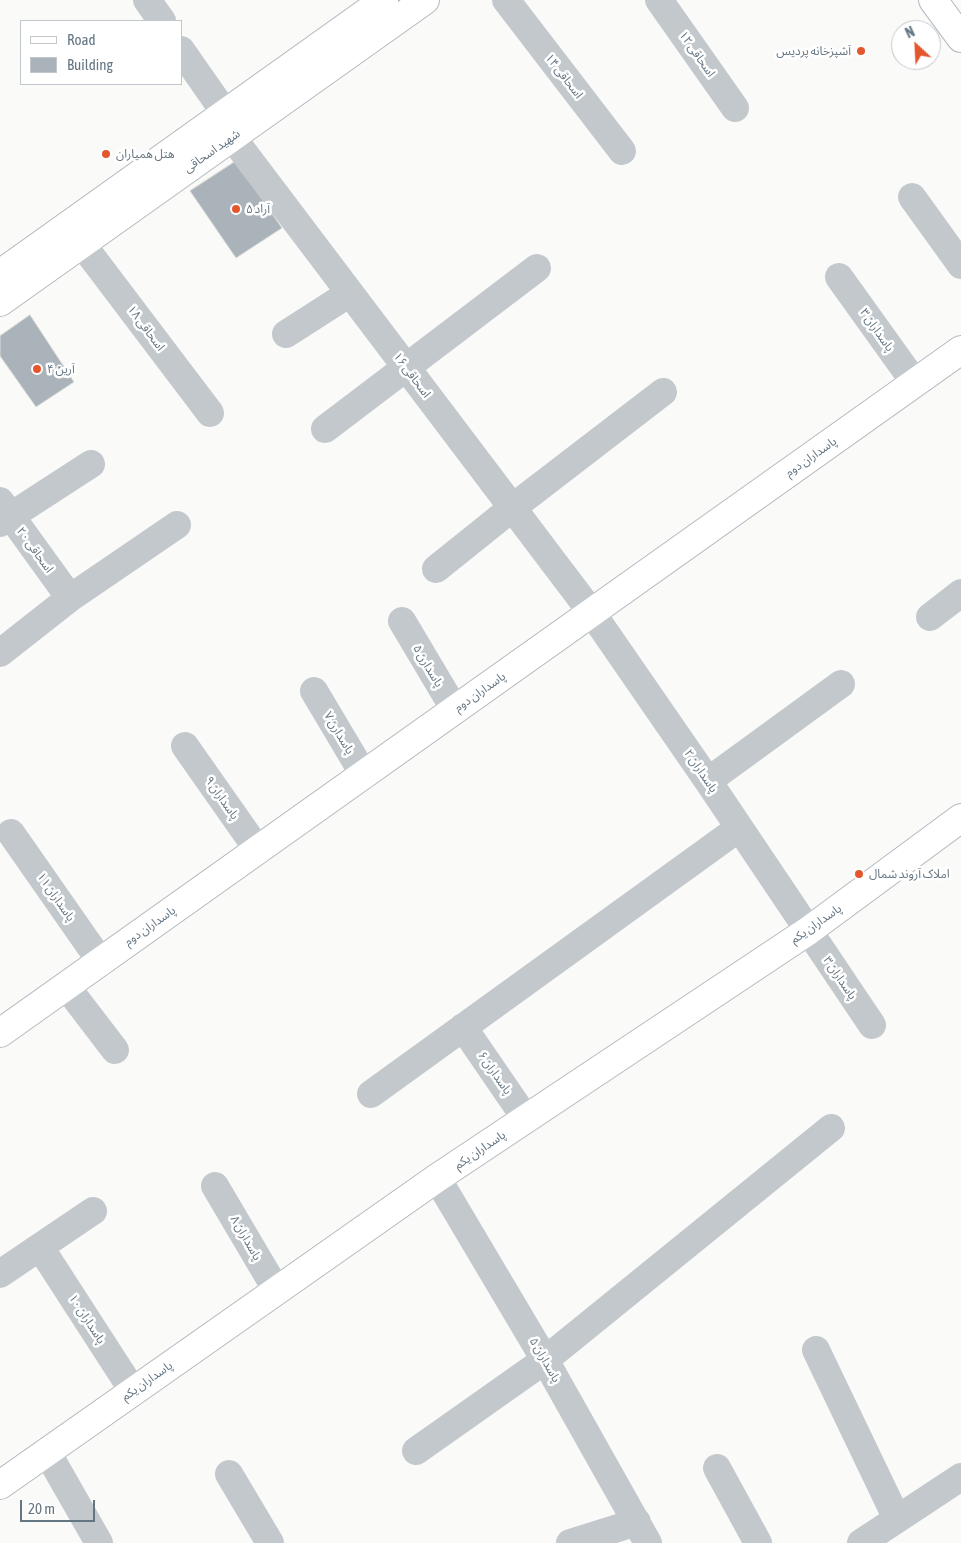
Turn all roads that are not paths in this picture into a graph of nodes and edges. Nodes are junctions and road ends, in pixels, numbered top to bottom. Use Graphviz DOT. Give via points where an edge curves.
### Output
graph roads {
  1 [pos="147,0"];
  2 [pos="384,0"];
  3 [pos="424,0"];
  4 [pos="506,0"];
  5 [pos="658,0"];
  6 [pos="933,0"];
  7 [pos="161,20"];
  8 [pos="961,38"];
  9 [pos="182,52"];
  10 [pos="735,108"];
  11 [pos="228,125"];
  12 [pos="622,152"];
  13 [pos="912,197"];
  14 [pos="82,244"];
  15 [pos="961,265"];
  16 [pos="537,268"];
  17 [pos="0,274"];
  18 [pos="839,277"];
  19 [pos="350,293"];
  20 [pos="0,302"];
  21 [pos="286,334"];
  22 [pos="961,350"];
  23 [pos="406,367"];
  24 [pos="915,383"];
  25 [pos="663,392"];
  26 [pos="210,413"];
  27 [pos="325,429"];
  28 [pos="91,464"];
  29 [pos="512,508"];
  30 [pos="4,514"];
  31 [pos="178,525"];
  32 [pos="436,569"];
  33 [pos="961,593"];
  34 [pos="70,598"];
  35 [pos="592,613"];
  36 [pos="930,617"];
  37 [pos="402,621"];
  38 [pos="0,653"];
  39 [pos="841,684"];
  40 [pos="314,691"];
  41 [pos="456,709"];
  42 [pos="185,746"];
  43 [pos="364,775"];
  44 [pos="708,781"];
  45 [pos="961,818"];
  46 [pos="739,828"];
  47 [pos="12,833"];
  48 [pos="258,850"];
  49 [pos="808,931"];
  50 [pos="101,962"];
  51 [pos="66,986"];
  52 [pos="872,1025"];
  53 [pos="462,1027"];
  54 [pos="0,1033"];
  55 [pos="115,1050"];
  56 [pos="371,1094"];
  57 [pos="526,1119"];
  58 [pos="832,1128"];
  59 [pos="437,1178"];
  60 [pos="215,1186"];
  61 [pos="93,1211"];
  62 [pos="40,1247"];
  63 [pos="0,1274"];
  64 [pos="277,1291"];
  65 [pos="816,1350"];
  66 [pos="545,1360"];
  67 [pos="133,1391"];
  68 [pos="416,1451"];
  69 [pos="46,1452"];
  70 [pos="717,1468"];
  71 [pos="228,1474"];
  72 [pos="961,1477"];
  73 [pos="0,1484"];
  74 [pos="897,1519"];
  75 [pos="643,1533"];
  76 [pos="99,1543"];
  77 [pos="270,1543"];
  78 [pos="570,1543"];
  79 [pos="758,1543"];
  80 [pos="860,1543"];
  1 -- 7 [label="street"];
  2 -- 11 [label="street, شهید اسحاقی"];
  3 -- 11 [label="street, شهید اسحاقی"];
  4 -- 12 [label="street, اسحاقی ۱۴"];
  5 -- 10 [label="street, اسحاقی ۱۲"];
  6 -- 8 [label="street"];
  9 -- 11 [label="street, اسحاقی ۱۶"];
  11 -- 14 [label="street, شهید اسحاقی"];
  11 -- 17 [label="street, شهید اسحاقی"];
  11 -- 19 [label="street, اسحاقی ۱۶"];
  13 -- 15 [label="street"];
  14 -- 20 [label="street, شهید اسحاقی"];
  14 -- 26 [label="street, اسحاقی ۱۸"];
  16 -- 23 [label="street"];
  18 -- 24 [label="street, پاسداران ۳"];
  19 -- 21 [label="street"];
  19 -- 23 [label="street, اسحاقی ۱۶"];
  22 -- 24 [label="street, پاسداران دوم"];
  23 -- 27 [label="street"];
  23 -- 29 [label="street, اسحاقی ۱۶"];
  24 -- 35 [label="street, پاسداران دوم"];
  25 -- 29 [label="street"];
  28 -- 30 [label="street"];
  29 -- 32 [label="street"];
  29 -- 35 [label="street, اسحاقی ۱۶"];
  30 -- 34 [label="street, اسحاقی ۲۰"];
  31 -- 34 [label="street"];
  33 -- 36 [label="street"];
  34 -- 38 [label="street"];
  35 -- 41 [label="street, پاسداران دوم"];
  35 -- 44 [label="street, پاسداران ۲"];
  37 -- 41 [label="street, پاسدارن ۵"];
  39 -- 44 [label="street"];
  40 -- 43 [label="street, پاسدارن ۷"];
  41 -- 43 [label="street, پاسداران دوم"];
  42 -- 48 [label="street, پاسداران ۹"];
  43 -- 48 [label="street, پاسداران دوم"];
  44 -- 46 [label="street, پاسداران ۲"];
  45 -- 49 [label="street, پاسداران یکم"];
  46 -- 49 [label="street, پاسداران ۲"];
  46 -- 53 [label="street"];
  47 -- 50 [label="street, پاسداران ۱۱"];
  48 -- 50 [label="street, پاسداران دوم"];
  49 -- 52 [label="street, پاسداران ۳"];
  49 -- 57 [label="street, پاسداران یکم"];
  50 -- 51 [label="street, پاسداران دوم"];
  51 -- 54 [label="street, پاسداران دوم"];
  51 -- 55 [label="street"];
  53 -- 56 [label="street"];
  53 -- 57 [label="street, پاسداران ۶"];
  57 -- 59 [label="street, پاسداران یکم"];
  58 -- 66 [label="street"];
  59 -- 64 [label="street, پاسداران یکم"];
  59 -- 66 [label="street, پاسداران ۵"];
  60 -- 64 [label="street, پاسداران ۸"];
  61 -- 62 [label="street"];
  62 -- 63 [label="street"];
  62 -- 67 [label="street, پاسداران ۱۰"];
  64 -- 67 [label="street, پاسداران یکم"];
  65 -- 74 [label="street"];
  66 -- 68 [label="street"];
  66 -- 75 [label="street, پاسداران ۵"];
  67 -- 69 [label="street, پاسداران یکم"];
  69 -- 73 [label="street, پاسداران یکم"];
  69 -- 76 [label="street"];
  70 -- 79 [label="street"];
  71 -- 77 [label="street"];
  72 -- 74 [label="street"];
  74 -- 80 [label="street"];
  75 -- 78 [label="street"];
}
